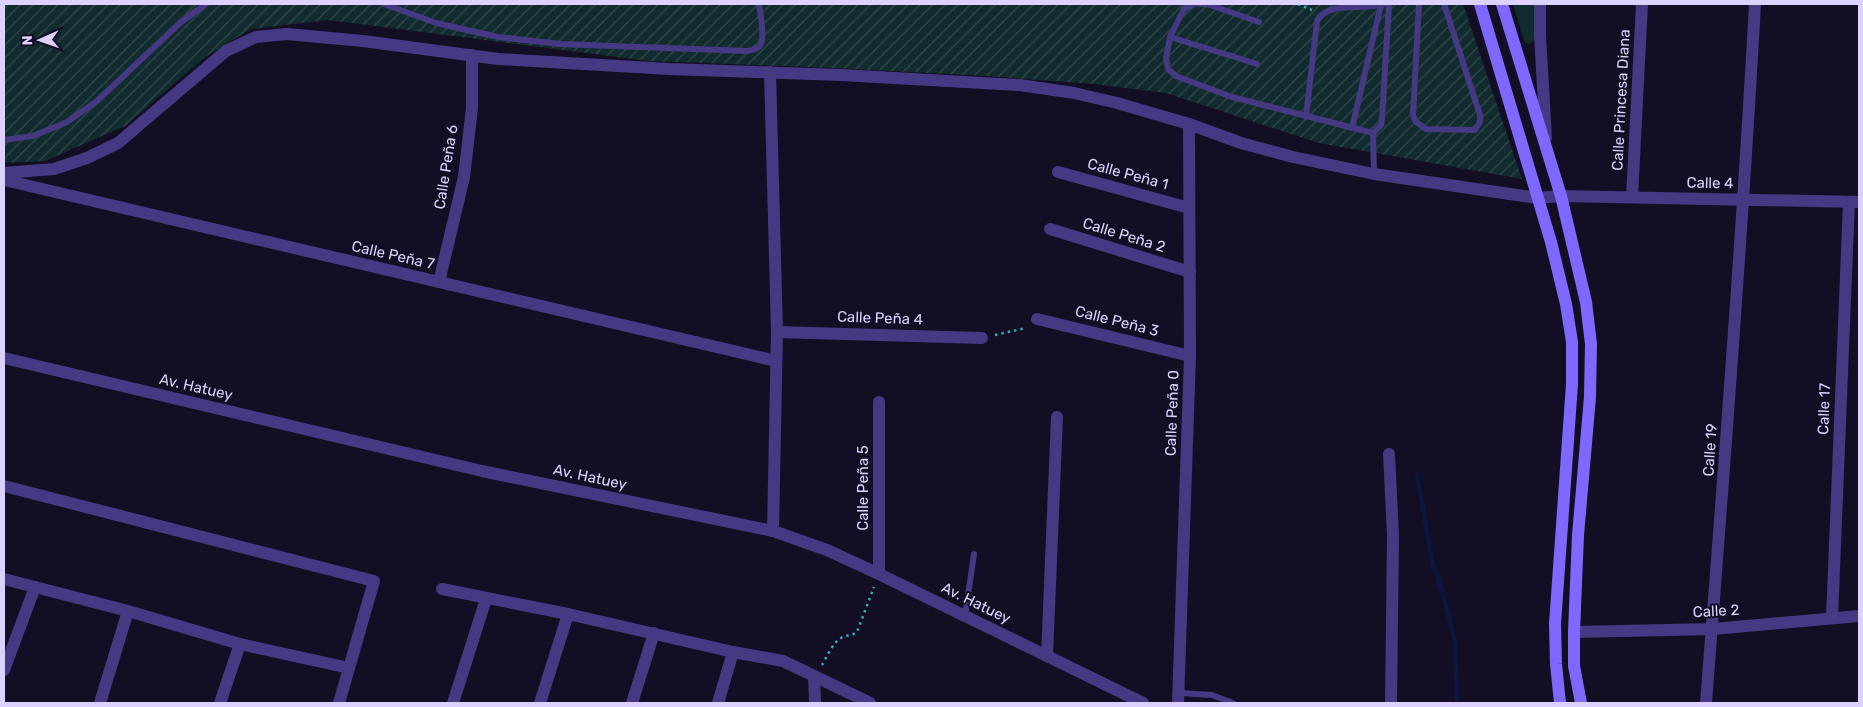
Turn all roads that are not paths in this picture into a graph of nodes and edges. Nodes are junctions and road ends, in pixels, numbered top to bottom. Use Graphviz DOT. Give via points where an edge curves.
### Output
graph roads {
  1 [pos="206,4"];
  2 [pos="384,4"];
  3 [pos="760,4"];
  4 [pos="1194,4"];
  5 [pos="1199,4"];
  6 [pos="1382,4"];
  7 [pos="1389,4"];
  8 [pos="1420,4"];
  9 [pos="1444,4"];
  10 [pos="1480,4"];
  11 [pos="1502,4"];
  12 [pos="1540,4"];
  13 [pos="1642,4"];
  14 [pos="1755,4"];
  15 [pos="1259,22"];
  16 [pos="1170,37"];
  17 [pos="472,55"];
  18 [pos="1257,64"];
  19 [pos="770,72"];
  20 [pos="1306,117"];
  21 [pos="1189,124"];
  22 [pos="1352,128"];
  23 [pos="1373,133"];
  24 [pos="4,140"];
  25 [pos="1546,148"];
  26 [pos="1058,172"];
  27 [pos="4,173"];
  28 [pos="1374,174"];
  29 [pos="4,180"];
  30 [pos="1561,196"];
  31 [pos="1537,198"];
  32 [pos="1632,198"];
  33 [pos="1744,200"];
  34 [pos="1854,202"];
  35 [pos="1189,208"];
  36 [pos="1050,229"];
  37 [pos="1190,272"];
  38 [pos="439,282"];
  39 [pos="1037,319"];
  40 [pos="777,332"];
  41 [pos="982,338"];
  42 [pos="1190,356"];
  43 [pos="4,358"];
  44 [pos="776,361"];
  45 [pos="879,402"];
  46 [pos="1057,416"];
  47 [pos="1389,454"];
  48 [pos="4,486"];
  49 [pos="773,531"];
  50 [pos="974,554"];
  51 [pos="879,574"];
  52 [pos="4,579"];
  53 [pos="35,587"];
  54 [pos="442,590"];
  55 [pos="486,599"];
  56 [pos="128,611"];
  57 [pos="568,614"];
  58 [pos="965,616"];
  59 [pos="1859,616"];
  60 [pos="1832,618"];
  61 [pos="1713,629"];
  62 [pos="1574,632"];
  63 [pos="654,633"];
  64 [pos="240,644"];
  65 [pos="733,652"];
  66 [pos="1047,656"];
  67 [pos="349,668"];
  68 [pos="4,670"];
  69 [pos="814,677"];
  70 [pos="1178,698"];
  71 [pos="100,703"];
  72 [pos="220,703"];
  73 [pos="339,703"];
  74 [pos="452,703"];
  75 [pos="540,703"];
  76 [pos="632,703"];
  77 [pos="718,703"];
  78 [pos="815,703"];
  79 [pos="870,703"];
  80 [pos="1143,703"];
  81 [pos="1233,703"];
  82 [pos="1391,703"];
  83 [pos="1560,703"];
  84 [pos="1580,703"];
  85 [pos="1706,703"];
  1 -- 24 [label="lane" via="181,22 98,101 67,122 33,136"];
  2 -- 3 [label="lane" via="436,23 498,37 560,44 747,51 761,45"];
  4 -- 16 [label="lane" via="1184,9"];
  5 -- 15 [label="lane"];
  6 -- 20 [label="lane" via="1334,4 1320,14"];
  6 -- 22 [label="lane"];
  7 -- 23 [label="lane" via="1382,119"];
  8 -- 9 [label="lane" via="1413,115 1416,122 1426,129 1475,130 1480,115"];
  10 -- 31 [label="main road"];
  11 -- 25 [label="main road"];
  12 -- 25 [label="street"];
  13 -- 32 [label="street, Calle Princesa Diana"];
  14 -- 33 [label="street, Calle 19"];
  16 -- 18 [label="lane"];
  16 -- 20 [label="lane" via="1166,58 1168,69 1176,76 1232,97"];
  17 -- 19 [label="street, Calle 4" via="631,67"];
  17 -- 27 [label="street, Calle 4" via="287,34 256,38 226,51 118,143 54,169"];
  17 -- 38 [label="street, Calle Peña 6" via="472,108 464,177"];
  19 -- 21 [label="street, Calle 4" via="1020,85 1118,103"];
  19 -- 40 [label="street"];
  20 -- 22 [label="lane"];
  21 -- 28 [label="street, Calle 4" via="1240,143"];
  21 -- 35 [label="street, Calle Peña 0"];
  22 -- 23 [label="lane"];
  23 -- 28 [label="lane"];
  25 -- 30 [label="main road"];
  26 -- 35 [label="street, Calle Peña 1"];
  28 -- 31 [label="street, Calle 4"];
  29 -- 38 [label="street, Calle Peña 7"];
  30 -- 31 [label="street, Calle 4"];
  30 -- 32 [label="street, Calle 4"];
  30 -- 62 [label="main road" via="1586,302 1592,344"];
  31 -- 83 [label="main road" via="1551,242 1572,342 1572,384 1555,624"];
  32 -- 33 [label="street, Calle 4"];
  33 -- 34 [label="street, Calle 4"];
  33 -- 61 [label="street, Calle 19"];
  34 -- 60 [label="street, Calle 17"];
  35 -- 37 [label="street, Calle Peña 0"];
  36 -- 37 [label="street, Calle Peña 2"];
  37 -- 42 [label="street, Calle Peña 0"];
  38 -- 44 [label="street, Calle Peña 7"];
  39 -- 42 [label="street, Calle Peña 3"];
  40 -- 41 [label="street, Calle Peña 4"];
  40 -- 44 [label="street"];
  42 -- 70 [label="street, Calle Peña 0"];
  43 -- 49 [label="street, Av. Hatuey" via="482,471"];
  44 -- 49 [label="street"];
  45 -- 51 [label="street, Calle Peña 5"];
  46 -- 66 [label="street"];
  47 -- 82 [label="street" via="1393,536"];
  48 -- 67 [label="street" via="374,581"];
  49 -- 51 [label="street, Av. Hatuey" via="827,550"];
  50 -- 58 [label="lane"];
  51 -- 58 [label="street, Av. Hatuey"];
  52 -- 53 [label="street"];
  53 -- 56 [label="street"];
  53 -- 68 [label="street"];
  54 -- 55 [label="street"];
  55 -- 57 [label="street"];
  55 -- 74 [label="street"];
  56 -- 64 [label="street"];
  56 -- 71 [label="street"];
  57 -- 63 [label="street"];
  57 -- 75 [label="street"];
  58 -- 66 [label="street, Av. Hatuey"];
  59 -- 60 [label="street, Calle 2"];
  60 -- 61 [label="street, Calle 2"];
  61 -- 62 [label="street, Calle 2"];
  61 -- 85 [label="street, Calle 19"];
  62 -- 84 [label="main road" via="1574,666"];
  63 -- 65 [label="street"];
  63 -- 76 [label="street"];
  64 -- 67 [label="street"];
  64 -- 72 [label="street"];
  65 -- 69 [label="street" via="783,661"];
  65 -- 77 [label="street"];
  66 -- 80 [label="street, Av. Hatuey"];
  67 -- 73 [label="street"];
  69 -- 78 [label="street"];
  69 -- 79 [label="street"];
  70 -- 81 [label="lane" via="1212,695"];
}
